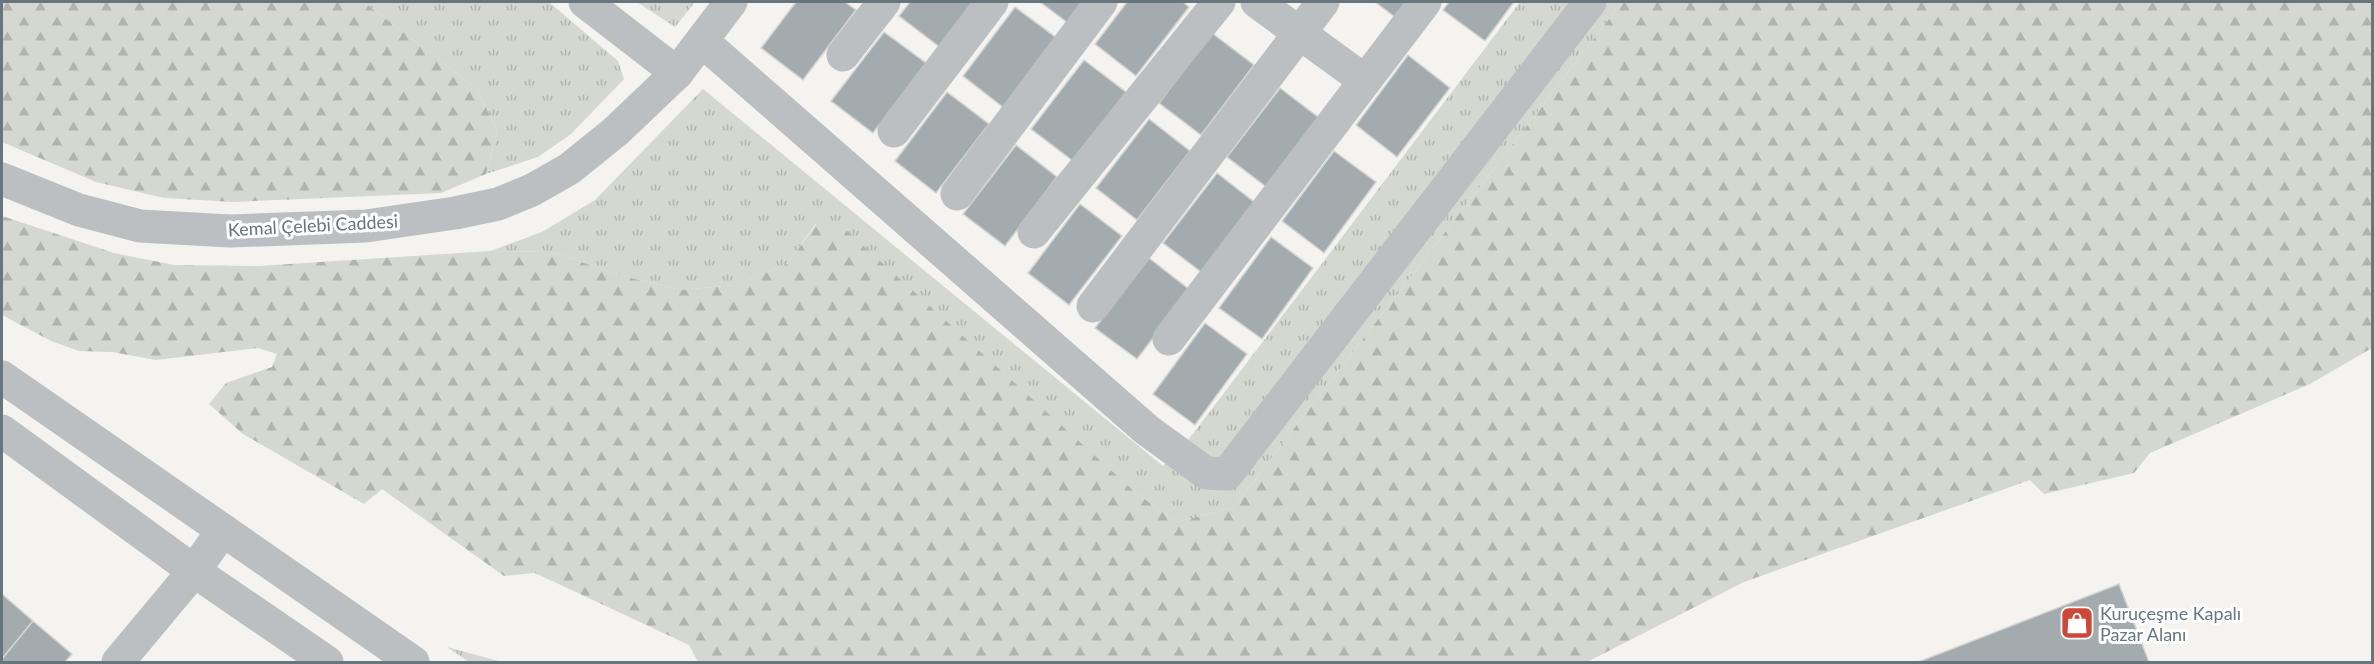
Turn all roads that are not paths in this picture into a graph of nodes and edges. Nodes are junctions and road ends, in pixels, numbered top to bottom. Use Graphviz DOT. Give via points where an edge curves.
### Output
graph roads {
  1 [pos="585,2"];
  2 [pos="731,2"];
  3 [pos="884,2"];
  4 [pos="992,2"];
  5 [pos="1101,2"];
  6 [pos="1219,2"];
  7 [pos="1257,2"];
  8 [pos="1323,2"];
  9 [pos="1425,2"];
  10 [pos="1590,2"];
  11 [pos="1299,33"];
  12 [pos="702,41"];
  13 [pos="843,55"];
  14 [pos="677,74"];
  15 [pos="1364,80"];
  16 [pos="894,131"];
  17 [pos="2,179"];
  18 [pos="957,194"];
  19 [pos="1034,232"];
  20 [pos="1093,306"];
  21 [pos="1169,339"];
  22 [pos="2,377"];
  23 [pos="2,431"];
  24 [pos="223,530"];
  25 [pos="194,571"];
  26 [pos="118,663"];
  27 [pos="327,663"];
  28 [pos="413,663"];
  1 -- 14 [label="street"];
  2 -- 12 [label="street, Kemal Çelebi Caddesi"];
  3 -- 13 [label="street"];
  4 -- 16 [label="street"];
  5 -- 18 [label="street"];
  6 -- 19 [label="street"];
  7 -- 11 [label="street"];
  8 -- 11 [label="street"];
  9 -- 15 [label="street"];
  10 -- 12 [label="street" via="1227,474 1206,474 1147,430"];
  11 -- 15 [label="street"];
  11 -- 20 [label="street"];
  12 -- 14 [label="street, Kemal Çelebi Caddesi"];
  14 -- 17 [label="street, Kemal Çelebi Caddesi" via="568,169 507,200 455,213 366,226 295,229 230,231 140,226 79,210"];
  15 -- 21 [label="street"];
  22 -- 24 [label="street"];
  23 -- 25 [label="street"];
  24 -- 25 [label="street"];
  24 -- 28 [label="street"];
  25 -- 26 [label="street"];
  25 -- 27 [label="street"];
}
